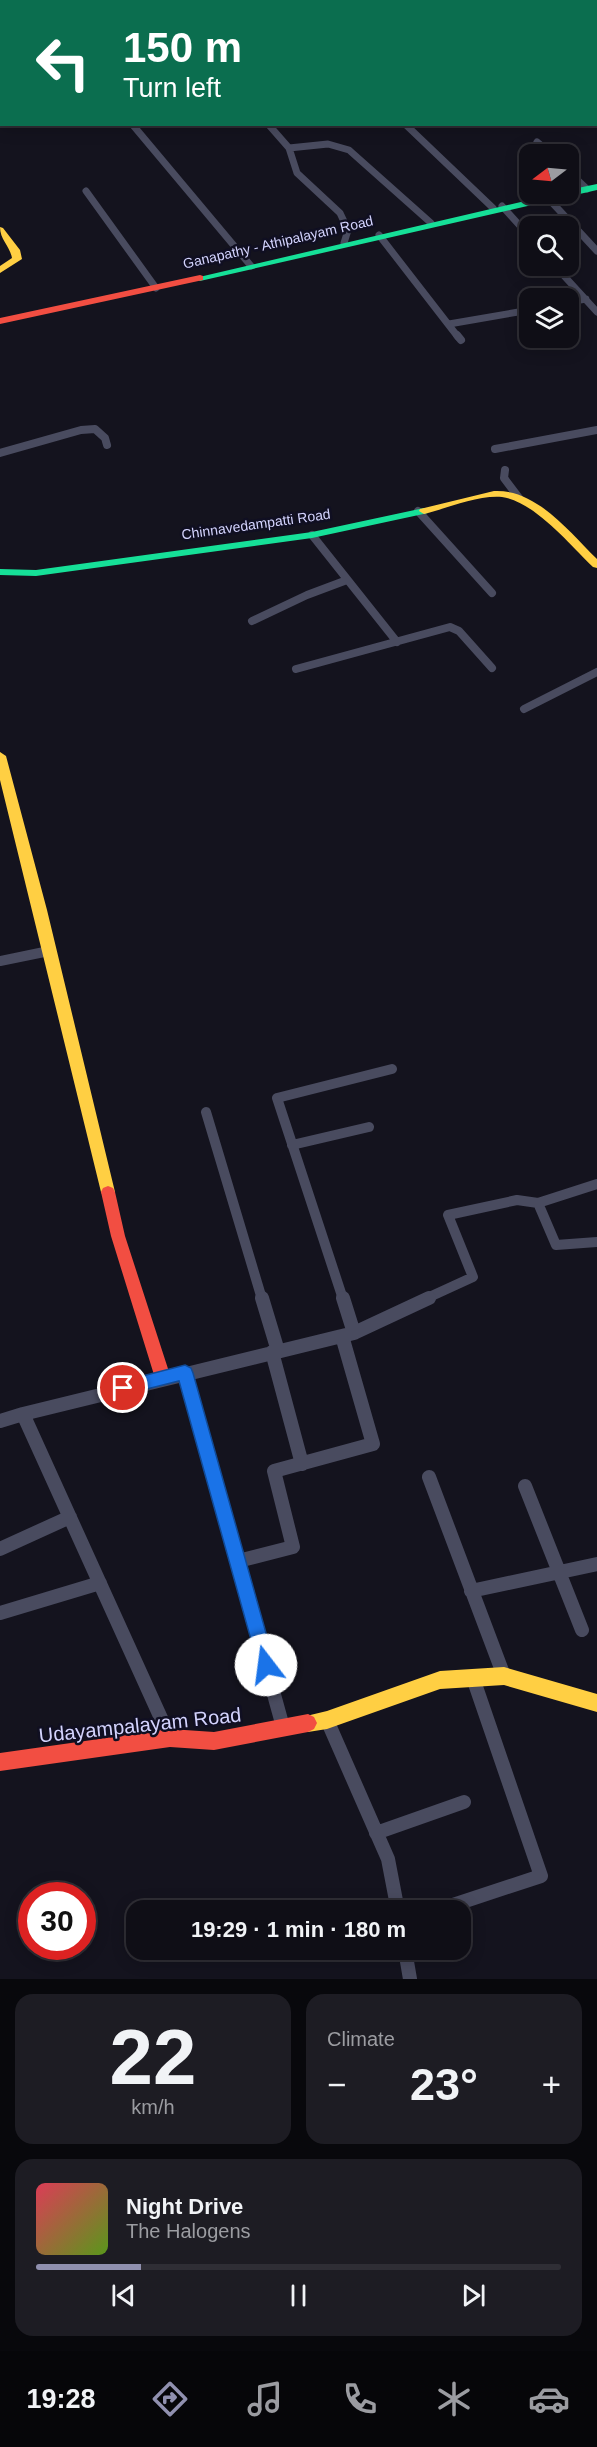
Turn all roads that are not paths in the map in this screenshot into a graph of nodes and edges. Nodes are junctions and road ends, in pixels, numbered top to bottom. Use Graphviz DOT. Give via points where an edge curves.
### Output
graph roads {
  1 [pos="134,126"];
  2 [pos="270,126"];
  3 [pos="407,126"];
  4 [pos="537,142"];
  5 [pos="539,144"];
  6 [pos="289,148"];
  7 [pos="579,179"];
  8 [pos="592,188"];
  9 [pos="86,191"];
  10 [pos="519,203"];
  11 [pos="553,204"];
  12 [pos="497,207"];
  13 [pos="431,223"];
  14 [pos="519,227"];
  15 [pos="0,230"];
  16 [pos="379,235"];
  17 [pos="344,243"];
  18 [pos="597,251"];
  19 [pos="250,266"];
  20 [pos="0,270"];
  21 [pos="564,276"];
  22 [pos="156,288"];
  23 [pos="586,299"];
  24 [pos="579,300"];
  25 [pos="519,312"];
  26 [pos="597,312"];
  27 [pos="0,321"];
  28 [pos="449,324"];
  29 [pos="461,340"];
  30 [pos="597,430"];
  31 [pos="107,445"];
  32 [pos="495,448"];
  33 [pos="0,453"];
  34 [pos="505,470"];
  35 [pos="519,498"];
  36 [pos="418,511"];
  37 [pos="312,535"];
  38 [pos="597,565"];
  39 [pos="0,572"];
  40 [pos="347,580"];
  41 [pos="492,593"];
  42 [pos="252,621"];
  43 [pos="397,642"];
  44 [pos="492,668"];
  45 [pos="296,669"];
  46 [pos="597,672"];
  47 [pos="524,709"];
  48 [pos="0,756"];
  49 [pos="49,951"];
  50 [pos="0,961"];
  51 [pos="392,1069"];
  52 [pos="206,1112"];
  53 [pos="369,1128"];
  54 [pos="292,1144"];
  55 [pos="597,1184"];
  56 [pos="538,1203"];
  57 [pos="597,1242"];
  58 [pos="348,1334"];
  59 [pos="275,1352"];
  60 [pos="185,1373"];
  61 [pos="163,1378"];
  62 [pos="23,1414"];
  63 [pos="0,1421"];
  64 [pos="302,1464"];
  65 [pos="429,1477"];
  66 [pos="525,1486"];
  67 [pos="70,1517"];
  68 [pos="0,1549"];
  69 [pos="238,1561"];
  70 [pos="597,1564"];
  71 [pos="560,1572"];
  72 [pos="100,1583"];
  73 [pos="471,1591"];
  74 [pos="0,1613"];
  75 [pos="582,1630"];
  76 [pos="504,1676"];
  77 [pos="473,1678"];
  78 [pos="597,1703"];
  79 [pos="327,1720"];
  80 [pos="284,1727"];
  81 [pos="170,1738"];
  82 [pos="0,1762"];
  83 [pos="464,1802"];
  84 [pos="376,1833"];
  85 [pos="396,1900"];
  86 [pos="468,1900"];
  87 [pos="407,1960"];
  88 [pos="410,1979"];
  1 -- 19 [label="street"];
  2 -- 6 [label="street"];
  3 -- 12 [label="street"];
  4 -- 5 [label="street"];
  6 -- 13 [label="street" via="342,146"];
  6 -- 17 [label="street" via="297,173 340,213 348,230"];
  7 -- 8 [label="street"];
  9 -- 22 [label="street"];
  10 -- 12 [label="street, Ganapathy - Athipalayam Road"];
  11 -- 18 [label="street"];
  12 -- 13 [label="street, Ganapathy - Athipalayam Road"];
  12 -- 14 [label="street"];
  13 -- 16 [label="street, Ganapathy - Athipalayam Road"];
  15 -- 20 [label="street" via="17,259"];
  16 -- 17 [label="street, Ganapathy - Athipalayam Road"];
  16 -- 28 [label="street"];
  17 -- 19 [label="street, Ganapathy - Athipalayam Road"];
  19 -- 22 [label="street, Ganapathy - Athipalayam Road"];
  21 -- 23 [label="street"];
  22 -- 27 [label="street, Ganapathy - Athipalayam Road"];
  23 -- 24 [label="street"];
  23 -- 26 [label="street"];
  25 -- 28 [label="street"];
  28 -- 29 [label="street"];
  30 -- 32 [label="street"];
  31 -- 33 [label="street" via="95,429 81,430"];
  34 -- 35 [label="street" via="504,478"];
  35 -- 36 [label="street, Chinnavedampatti Road" via="500,494"];
  35 -- 38 [label="street"];
  36 -- 37 [label="street, Chinnavedampatti Road"];
  36 -- 41 [label="street"];
  37 -- 39 [label="street, Chinnavedampatti Road" via="36,573"];
  37 -- 40 [label="street"];
  40 -- 42 [label="street"];
  40 -- 43 [label="street"];
  43 -- 44 [label="street" via="455,627"];
  43 -- 45 [label="street"];
  46 -- 47 [label="street"];
  48 -- 49 [label="street"];
  49 -- 50 [label="street"];
  49 -- 61 [label="street" via="118,1236"];
  51 -- 54 [label="street" via="277,1098"];
  52 -- 59 [label="street"];
  53 -- 54 [label="street"];
  54 -- 58 [label="street"];
  55 -- 56 [label="street"];
  56 -- 57 [label="street" via="555,1245"];
  56 -- 58 [label="street" via="517,1200 448,1215 473,1277"];
  58 -- 59 [label="street"];
  58 -- 64 [label="street" via="373,1444"];
  59 -- 60 [label="street"];
  59 -- 64 [label="street"];
  60 -- 61 [label="street"];
  60 -- 69 [label="street"];
  61 -- 62 [label="street"];
  62 -- 63 [label="street"];
  62 -- 67 [label="street"];
  64 -- 69 [label="street" via="274,1472 294,1547"];
  65 -- 73 [label="street"];
  66 -- 71 [label="street"];
  67 -- 68 [label="street"];
  67 -- 72 [label="street"];
  69 -- 80 [label="street"];
  70 -- 71 [label="street"];
  71 -- 73 [label="street"];
  71 -- 75 [label="street"];
  72 -- 74 [label="street"];
  72 -- 81 [label="street"];
  73 -- 76 [label="street"];
  76 -- 77 [label="street, Udayampalayam Road"];
  76 -- 78 [label="street, Udayampalayam Road"];
  77 -- 79 [label="street, Udayampalayam Road" via="440,1680"];
  77 -- 86 [label="street" via="541,1876"];
  79 -- 80 [label="street, Udayampalayam Road"];
  79 -- 84 [label="street"];
  80 -- 81 [label="street, Udayampalayam Road" via="214,1741"];
  81 -- 82 [label="street, Udayampalayam Road"];
  83 -- 84 [label="street"];
  84 -- 85 [label="street" via="388,1859"];
  87 -- 88 [label="street"];
}
